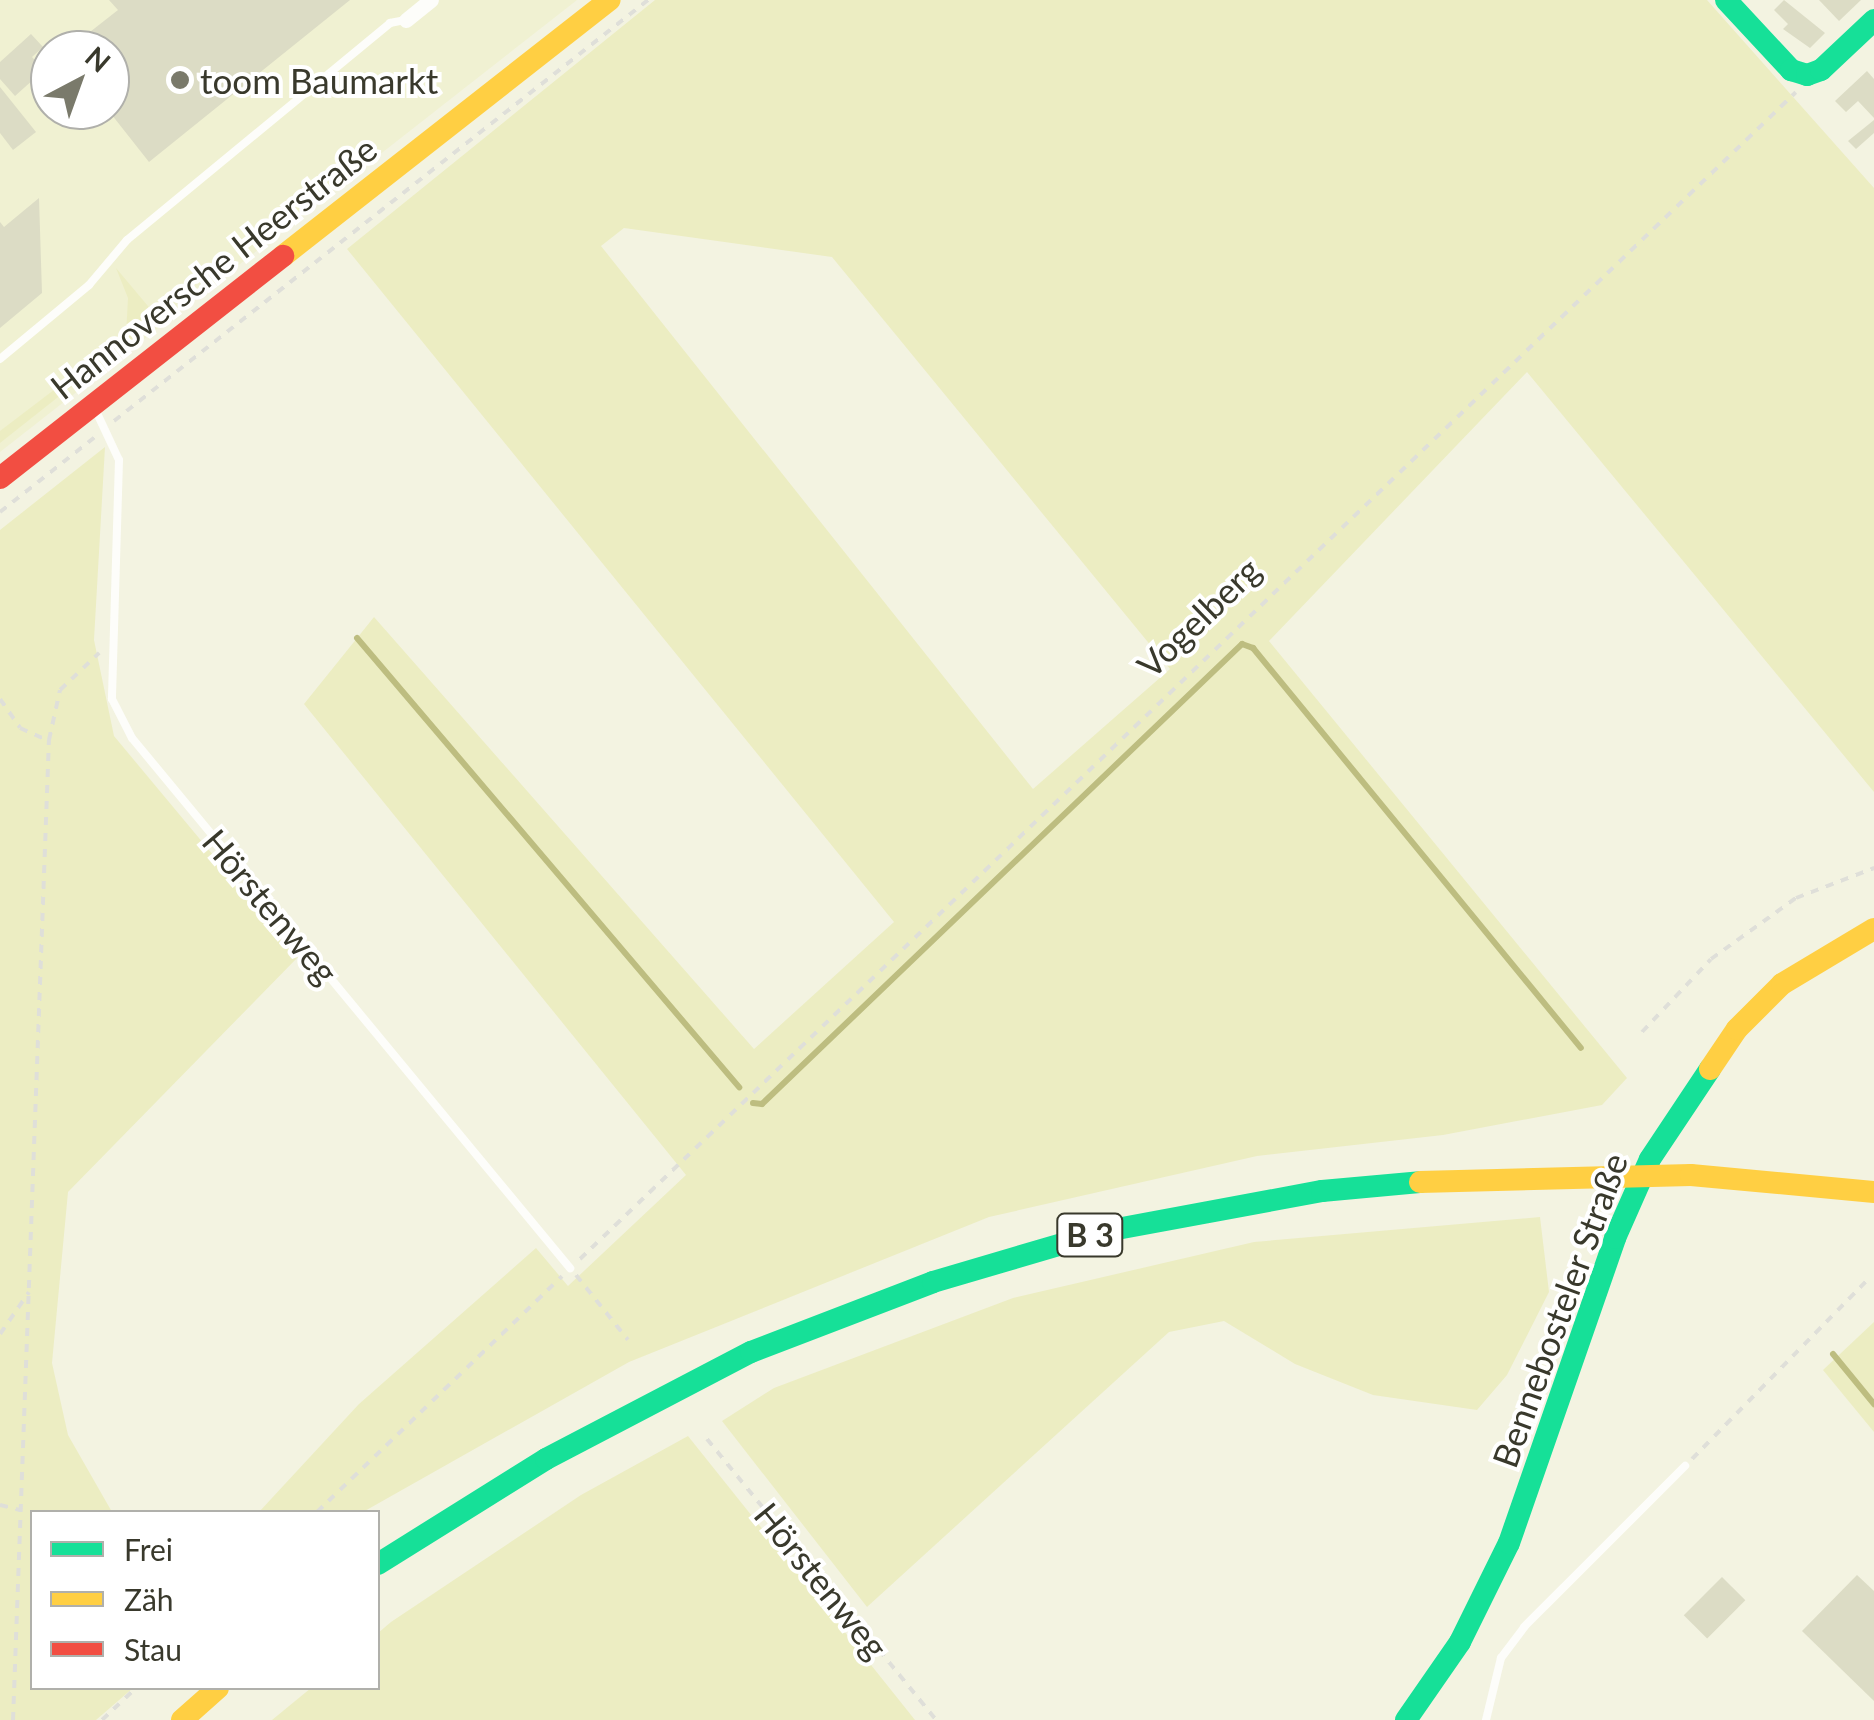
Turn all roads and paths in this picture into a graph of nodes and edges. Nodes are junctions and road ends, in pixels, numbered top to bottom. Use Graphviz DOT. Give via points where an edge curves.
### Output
graph roads {
  1 [pos="431,0"];
  2 [pos="610,0"];
  3 [pos="648,0"];
  4 [pos="1726,0"];
  5 [pos="406,20"];
  6 [pos="1872,25"];
  7 [pos="1807,76"];
  8 [pos="0,359"];
  9 [pos="92,406"];
  10 [pos="108,426"];
  11 [pos="0,478"];
  12 [pos="0,512"];
  13 [pos="110,642"];
  14 [pos="0,699"];
  15 [pos="49,740"];
  16 [pos="1874,868"];
  17 [pos="1874,929"];
  18 [pos="1642,1032"];
  19 [pos="1874,1192"];
  20 [pos="570,1268"];
  21 [pos="1870,1277"];
  22 [pos="28,1292"];
  23 [pos="0,1334"];
  24 [pos="628,1340"];
  25 [pos="707,1439"];
  26 [pos="1685,1466"];
  27 [pos="0,1505"];
  28 [pos="20,1510"];
  29 [pos="319,1510"];
  30 [pos="380,1563"];
  31 [pos="134,1690"];
  32 [pos="216,1690"];
  33 [pos="12,1720"];
  34 [pos="102,1720"];
  35 [pos="182,1720"];
  36 [pos="936,1720"];
  37 [pos="1406,1720"];
  38 [pos="1486,1720"];
  1 -- 5 [label="street"];
  2 -- 9 [label="main road, Hannoversche Heerstraße"];
  3 -- 10 [label="path"];
  4 -- 7 [label="main road" via="1791,70"];
  5 -- 8 [label="lane" via="390,24 127,240 90,285"];
  6 -- 7 [label="main road"];
  7 -- 20 [label="path, Vogelberg"];
  9 -- 10 [label="lane, Hörstenweg"];
  9 -- 11 [label="main road, Hannoversche Heerstraße"];
  10 -- 12 [label="path"];
  10 -- 13 [label="lane, Hörstenweg" via="119,460"];
  13 -- 15 [label="path" via="60,690"];
  13 -- 20 [label="lane, Hörstenweg" via="112,698 132,738"];
  14 -- 15 [label="path" via="20,728"];
  15 -- 22 [label="path"];
  16 -- 18 [label="path" via="1782,908 1711,958"];
  17 -- 37 [label="main road, Bennebosteler Straße" via="1782,984 1697,1080 1650,1159 1615,1238 1509,1543 1460,1642"];
  19 -- 30 [label="main road, B 3" via="1691,1175 1482,1176 1305,1194 1106,1231 933,1282 751,1352 546,1458"];
  20 -- 24 [label="path"];
  20 -- 29 [label="path, Vogelberg"];
  21 -- 26 [label="path"];
  22 -- 23 [label="path"];
  22 -- 28 [label="path"];
  25 -- 36 [label="path, Hörstenweg"];
  26 -- 38 [label="lane" via="1524,1627 1501,1658"];
  27 -- 28 [label="path"];
  28 -- 33 [label="path"];
  31 -- 34 [label="path"];
  32 -- 35 [label="main road"];
}
